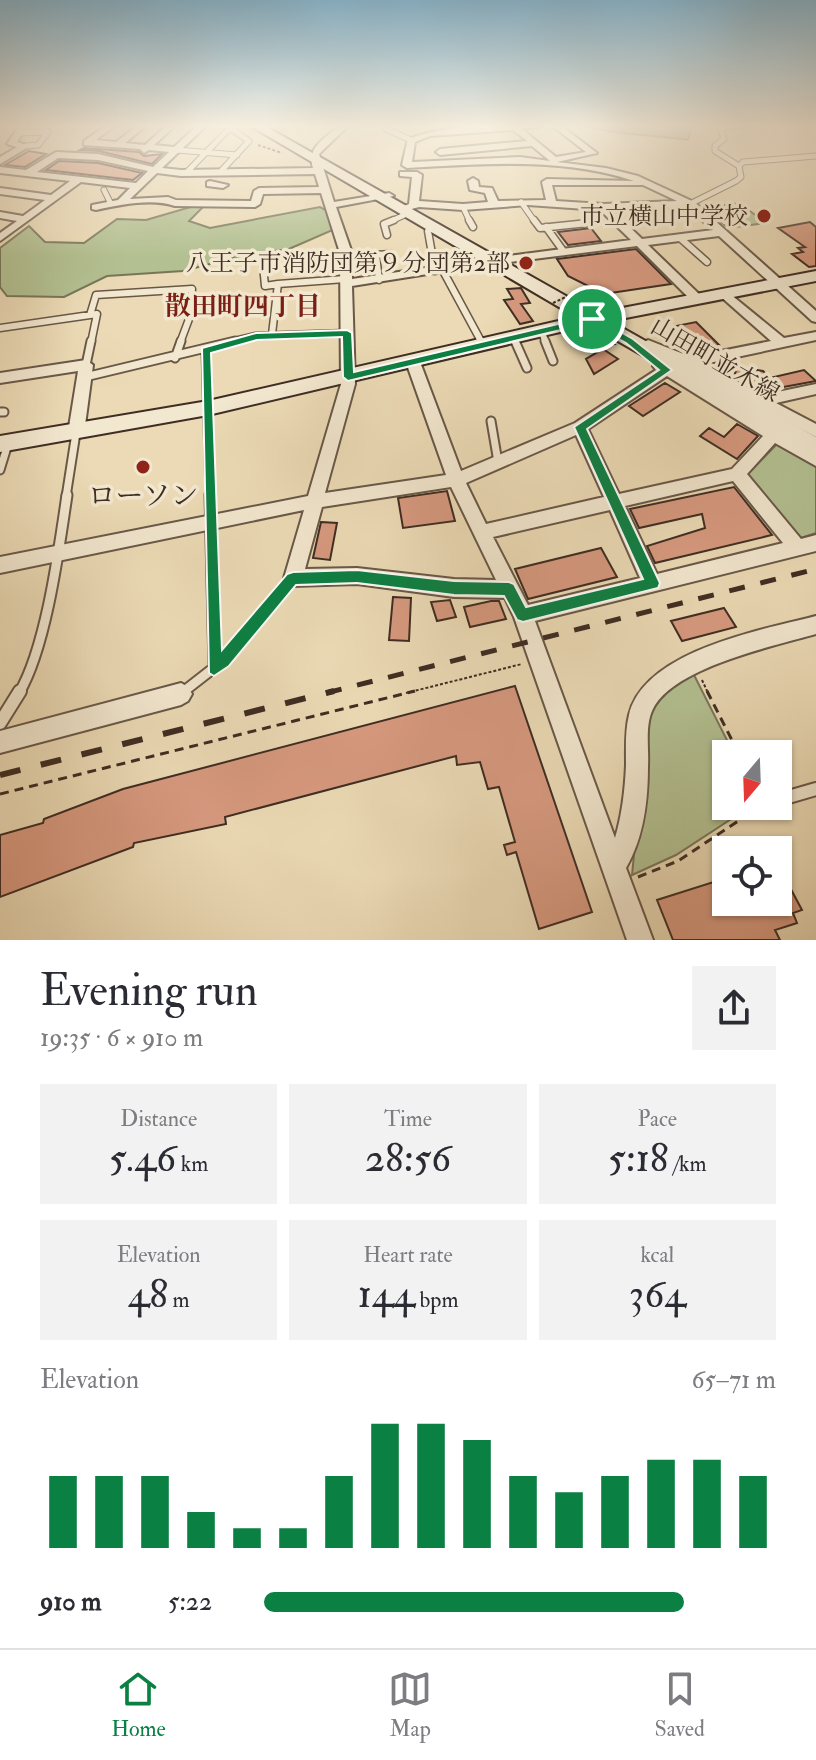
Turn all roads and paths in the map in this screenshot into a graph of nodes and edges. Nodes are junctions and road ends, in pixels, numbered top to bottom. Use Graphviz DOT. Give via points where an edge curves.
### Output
graph roads {
  1 [pos="34,169"];
  2 [pos="149,169"];
  3 [pos="190,169"];
  4 [pos="294,169"];
  5 [pos="318,169"];
  6 [pos="331,169"];
  7 [pos="589,169"];
  8 [pos="740,169"];
  9 [pos="0,170"];
  10 [pos="154,170"];
  11 [pos="222,170"];
  12 [pos="291,170"];
  13 [pos="187,172"];
  14 [pos="28,173"];
  15 [pos="403,174"];
  16 [pos="79,179"];
  17 [pos="473,181"];
  18 [pos="217,184"];
  19 [pos="646,184"];
  20 [pos="136,186"];
  21 [pos="104,190"];
  22 [pos="326,190"];
  23 [pos="0,191"];
  24 [pos="386,197"];
  25 [pos="52,198"];
  26 [pos="116,202"];
  27 [pos="521,202"];
  28 [pos="552,203"];
  29 [pos="494,204"];
  30 [pos="690,204"];
  31 [pos="331,205"];
  32 [pos="96,207"];
  33 [pos="463,207"];
  34 [pos="603,207"];
  35 [pos="408,208"];
  36 [pos="0,215"];
  37 [pos="25,219"];
  38 [pos="588,223"];
  39 [pos="434,227"];
  40 [pos="473,227"];
  41 [pos="546,227"];
  42 [pos="722,232"];
  43 [pos="387,235"];
  44 [pos="0,238"];
  45 [pos="680,238"];
  46 [pos="639,243"];
  47 [pos="564,252"];
  48 [pos="391,254"];
  49 [pos="497,260"];
  50 [pos="707,262"];
  51 [pos="263,265"];
  52 [pos="438,270"];
  53 [pos="816,276"];
  54 [pos="379,280"];
  55 [pos="345,281"];
  56 [pos="779,283"];
  57 [pos="278,284"];
  58 [pos="724,293"];
  59 [pos="570,295"];
  60 [pos="696,298"];
  61 [pos="553,303"];
  62 [pos="90,315"];
  63 [pos="596,318"];
  64 [pos="816,318"];
  65 [pos="0,328"];
  66 [pos="541,330"];
  67 [pos="347,333"];
  68 [pos="272,334"];
  69 [pos="816,336"];
  70 [pos="513,337"];
  71 [pos="639,342"];
  72 [pos="781,343"];
  73 [pos="482,344"];
  74 [pos="206,351"];
  75 [pos="175,358"];
  76 [pos="553,361"];
  77 [pos="413,362"];
  78 [pos="690,362"];
  79 [pos="527,368"];
  80 [pos="666,370"];
  81 [pos="86,371"];
  82 [pos="348,377"];
  83 [pos="0,378"];
  84 [pos="816,389"];
  85 [pos="761,401"];
  86 [pos="208,408"];
  87 [pos="491,421"];
  88 [pos="580,427"];
  89 [pos="816,431"];
  90 [pos="76,433"];
  91 [pos="774,434"];
  92 [pos="816,439"];
  93 [pos="4,443"];
  94 [pos="816,447"];
  95 [pos="816,460"];
  96 [pos="498,462"];
  97 [pos="0,470"];
  98 [pos="737,474"];
  99 [pos="456,480"];
  100 [pos="315,501"];
  101 [pos="615,502"];
  102 [pos="213,521"];
  103 [pos="483,532"];
  104 [pos="807,545"];
  105 [pos="58,553"];
  106 [pos="0,565"];
  107 [pos="293,578"];
  108 [pos="652,583"];
  109 [pos="509,589"];
  110 [pos="523,615"];
  111 [pos="816,625"];
  112 [pos="539,659"];
  113 [pos="692,662"];
  114 [pos="214,667"];
  115 [pos="181,694"];
  116 [pos="0,723"];
  117 [pos="732,740"];
  118 [pos="0,742"];
  119 [pos="816,789"];
  120 [pos="0,794"];
  121 [pos="792,796"];
  122 [pos="740,820"];
  123 [pos="616,877"];
  124 [pos="640,940"];
  1 -- 14 [label="street"];
  2 -- 10 [label="street"];
  3 -- 13 [label="lane"];
  4 -- 12 [label="street"];
  5 -- 22 [label="street"];
  6 -- 24 [label="street, 山田町並木線"];
  7 -- 19 [label="street"];
  8 -- 30 [label="lane" via="737,181"];
  9 -- 14 [label="street"];
  10 -- 13 [label="street"];
  10 -- 20 [label="street"];
  11 -- 12 [label="street"];
  11 -- 13 [label="street"];
  11 -- 18 [label="street"];
  14 -- 16 [label="street"];
  15 -- 35 [label="street" via="417,175"];
  16 -- 20 [label="street"];
  16 -- 25 [label="street"];
  17 -- 29 [label="street" via="475,190 489,190"];
  19 -- 28 [label="street" via="547,182"];
  19 -- 30 [label="street"];
  20 -- 26 [label="street"];
  21 -- 26 [label="lane"];
  22 -- 26 [label="street" via="259,191 255,204"];
  22 -- 31 [label="street"];
  23 -- 25 [label="street"];
  24 -- 31 [label="street"];
  24 -- 35 [label="street, 山田町並木線"];
  25 -- 37 [label="street"];
  26 -- 32 [label="street"];
  27 -- 28 [label="street"];
  27 -- 29 [label="street"];
  27 -- 41 [label="lane" via="540,228"];
  28 -- 34 [label="street"];
  29 -- 33 [label="street"];
  30 -- 34 [label="street"];
  30 -- 42 [label="street"];
  31 -- 55 [label="street" via="346,253"];
  33 -- 35 [label="street"];
  33 -- 40 [label="lane"];
  34 -- 46 [label="street"];
  35 -- 39 [label="street, 山田町並木線"];
  35 -- 43 [label="lane" via="384,224"];
  35 -- 49 [label="street, 山田町並木線"];
  36 -- 37 [label="street"];
  37 -- 44 [label="street"];
  38 -- 41 [label="lane"];
  39 -- 49 [label="street, 山田町並木線"];
  39 -- 52 [label="lane" via="428,231"];
  41 -- 47 [label="lane"];
  42 -- 45 [label="street"];
  42 -- 56 [label="street"];
  45 -- 46 [label="street"];
  45 -- 50 [label="lane"];
  46 -- 47 [label="street"];
  46 -- 60 [label="street"];
  47 -- 49 [label="street"];
  48 -- 54 [label="lane" via="376,255"];
  49 -- 52 [label="street"];
  49 -- 63 [label="street, 山田町並木線"];
  51 -- 57 [label="lane" via="265,286"];
  52 -- 54 [label="street"];
  52 -- 73 [label="lane"];
  53 -- 56 [label="street"];
  54 -- 55 [label="street"];
  55 -- 57 [label="lane"];
  55 -- 67 [label="street"];
  56 -- 58 [label="street"];
  56 -- 64 [label="street"];
  57 -- 68 [label="lane"];
  58 -- 60 [label="street"];
  58 -- 72 [label="street"];
  59 -- 61 [label="path, bridge"];
  60 -- 63 [label="street"];
  62 -- 65 [label="lane"];
  62 -- 75 [label="lane" via="96,295 192,289 189,319"];
  62 -- 81 [label="lane" via="97,314"];
  63 -- 66 [label="street"];
  63 -- 71 [label="street, 山田町並木線"];
  66 -- 70 [label="street"];
  66 -- 76 [label="lane"];
  67 -- 68 [label="lane"];
  67 -- 82 [label="street"];
  68 -- 74 [label="lane"];
  69 -- 72 [label="street"];
  70 -- 73 [label="street"];
  70 -- 79 [label="lane"];
  71 -- 78 [label="street"];
  71 -- 80 [label="street"];
  71 -- 92 [label="street, 山田町並木線"];
  71 -- 94 [label="street, 山田町並木線"];
  72 -- 78 [label="street"];
  73 -- 77 [label="street"];
  74 -- 75 [label="lane"];
  74 -- 86 [label="lane"];
  75 -- 81 [label="lane"];
  77 -- 82 [label="street"];
  77 -- 99 [label="street"];
  78 -- 85 [label="street"];
  80 -- 88 [label="street"];
  80 -- 91 [label="street"];
  81 -- 83 [label="street"];
  81 -- 90 [label="street"];
  82 -- 86 [label="street"];
  82 -- 100 [label="street"];
  84 -- 85 [label="street"];
  85 -- 89 [label="street"];
  86 -- 90 [label="street"];
  86 -- 102 [label="lane"];
  87 -- 96 [label="lane"];
  88 -- 96 [label="street"];
  88 -- 101 [label="street"];
  90 -- 93 [label="street"];
  90 -- 105 [label="lane"];
  91 -- 95 [label="street"];
  91 -- 98 [label="street"];
  93 -- 97 [label="lane"];
  96 -- 99 [label="street"];
  98 -- 101 [label="street"];
  98 -- 104 [label="street"];
  99 -- 100 [label="street"];
  99 -- 103 [label="street"];
  100 -- 102 [label="street"];
  100 -- 107 [label="street"];
  101 -- 103 [label="street"];
  101 -- 108 [label="street"];
  102 -- 105 [label="street"];
  102 -- 114 [label="lane"];
  103 -- 109 [label="street"];
  104 -- 108 [label="street"];
  105 -- 106 [label="street"];
  105 -- 116 [label="lane" via="30,674"];
  107 -- 109 [label="street" via="357,576"];
  107 -- 114 [label="lane"];
  108 -- 110 [label="street"];
  109 -- 110 [label="street"];
  110 -- 112 [label="street"];
  111 -- 113 [label="street"];
  112 -- 120 [label="path"];
  112 -- 123 [label="street"];
  113 -- 117 [label="path"];
  113 -- 123 [label="street" via="650,694 640,710 637,783"];
  114 -- 115 [label="lane"];
  115 -- 118 [label="street"];
  119 -- 121 [label="lane"];
  122 -- 123 [label="path" via="678,861"];
  123 -- 124 [label="street"];
}
